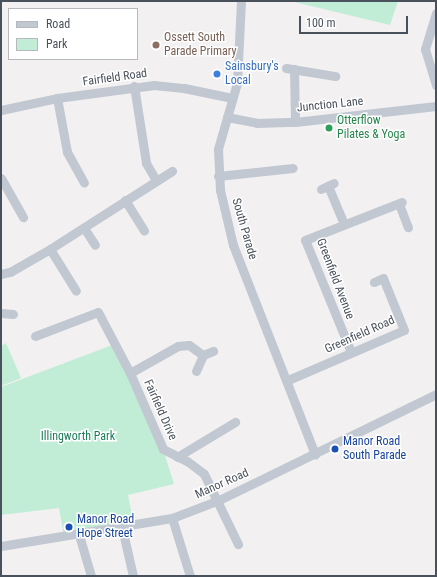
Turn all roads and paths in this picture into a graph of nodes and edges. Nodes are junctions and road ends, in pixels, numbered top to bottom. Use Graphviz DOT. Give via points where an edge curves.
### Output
graph roads {
  1 [pos="241,1"];
  2 [pos="436,13"];
  3 [pos="335,76"];
  4 [pos="436,85"];
  5 [pos="134,86"];
  6 [pos="57,98"];
  7 [pos="232,98"];
  8 [pos="436,106"];
  9 [pos="1,110"];
  10 [pos="227,117"];
  11 [pos="296,122"];
  12 [pos="293,168"];
  13 [pos="172,171"];
  14 [pos="218,176"];
  15 [pos="1,178"];
  16 [pos="156,180"];
  17 [pos="84,183"];
  18 [pos="328,186"];
  19 [pos="125,200"];
  20 [pos="23,217"];
  21 [pos="344,224"];
  22 [pos="408,227"];
  23 [pos="84,228"];
  24 [pos="144,231"];
  25 [pos="95,245"];
  26 [pos="50,249"];
  27 [pos="1,274"];
  28 [pos="374,282"];
  29 [pos="76,291"];
  30 [pos="1,313"];
  31 [pos="13,314"];
  32 [pos="35,336"];
  33 [pos="213,351"];
  34 [pos="351,352"];
  35 [pos="203,355"];
  36 [pos="196,371"];
  37 [pos="130,373"];
  38 [pos="288,380"];
  39 [pos="436,394"];
  40 [pos="235,421"];
  41 [pos="316,454"];
  42 [pos="177,457"];
  43 [pos="219,500"];
  44 [pos="172,518"];
  45 [pos="122,528"];
  46 [pos="79,535"];
  47 [pos="238,544"];
  48 [pos="1,546"];
  49 [pos="91,576"];
  50 [pos="133,576"];
  51 [pos="190,576"];
  1 -- 7 [label="street, South Parade" via="237,83"];
  2 -- 4 [label="street" via="426,48"];
  3 -- 11 [label="street" via="290,69"];
  5 -- 6 [label="street, Fairfield Road"];
  5 -- 7 [label="street, Fairfield Road" via="169,85"];
  5 -- 16 [label="street" via="146,163"];
  6 -- 9 [label="street, Fairfield Road"];
  6 -- 17 [label="street" via="67,152"];
  7 -- 10 [label="street, South Parade"];
  8 -- 11 [label="street, Junction Lane"];
  10 -- 11 [label="street, Junction Lane" via="257,123"];
  10 -- 14 [label="street, South Parade" via="218,149"];
  12 -- 14 [label="street"];
  13 -- 16 [label="street"];
  14 -- 38 [label="street, South Parade" via="234,245"];
  15 -- 20 [label="street"];
  16 -- 19 [label="street"];
  18 -- 21 [label="street"];
  19 -- 23 [label="street"];
  19 -- 24 [label="street"];
  21 -- 22 [label="street, Greenfield Avenue" via="400,203"];
  21 -- 34 [label="street, Greenfield Avenue" via="305,240"];
  23 -- 25 [label="street"];
  23 -- 26 [label="street"];
  26 -- 27 [label="street" via="10,272"];
  26 -- 29 [label="street"];
  28 -- 34 [label="street, Greenfield Road" via="383,278 404,330"];
  30 -- 31 [label="street"];
  32 -- 37 [label="street, Fairfield Drive" via="98,312"];
  33 -- 35 [label="street"];
  34 -- 38 [label="street, Greenfield Road"];
  35 -- 36 [label="street"];
  35 -- 37 [label="street" via="189,345 178,346"];
  37 -- 42 [label="street, Fairfield Drive" via="163,449"];
  38 -- 41 [label="street, South Parade"];
  39 -- 41 [label="street, Manor Road"];
  40 -- 42 [label="street"];
  41 -- 43 [label="street, Manor Road"];
  42 -- 43 [label="street, Fairfield Drive" via="204,474"];
  43 -- 44 [label="street, Manor Road"];
  43 -- 47 [label="street, Fairfield Drive"];
  44 -- 45 [label="street, Manor Road"];
  44 -- 51 [label="street"];
  45 -- 46 [label="street, Manor Road"];
  45 -- 50 [label="street"];
  46 -- 48 [label="street, Manor Road"];
  46 -- 49 [label="street"];
}
